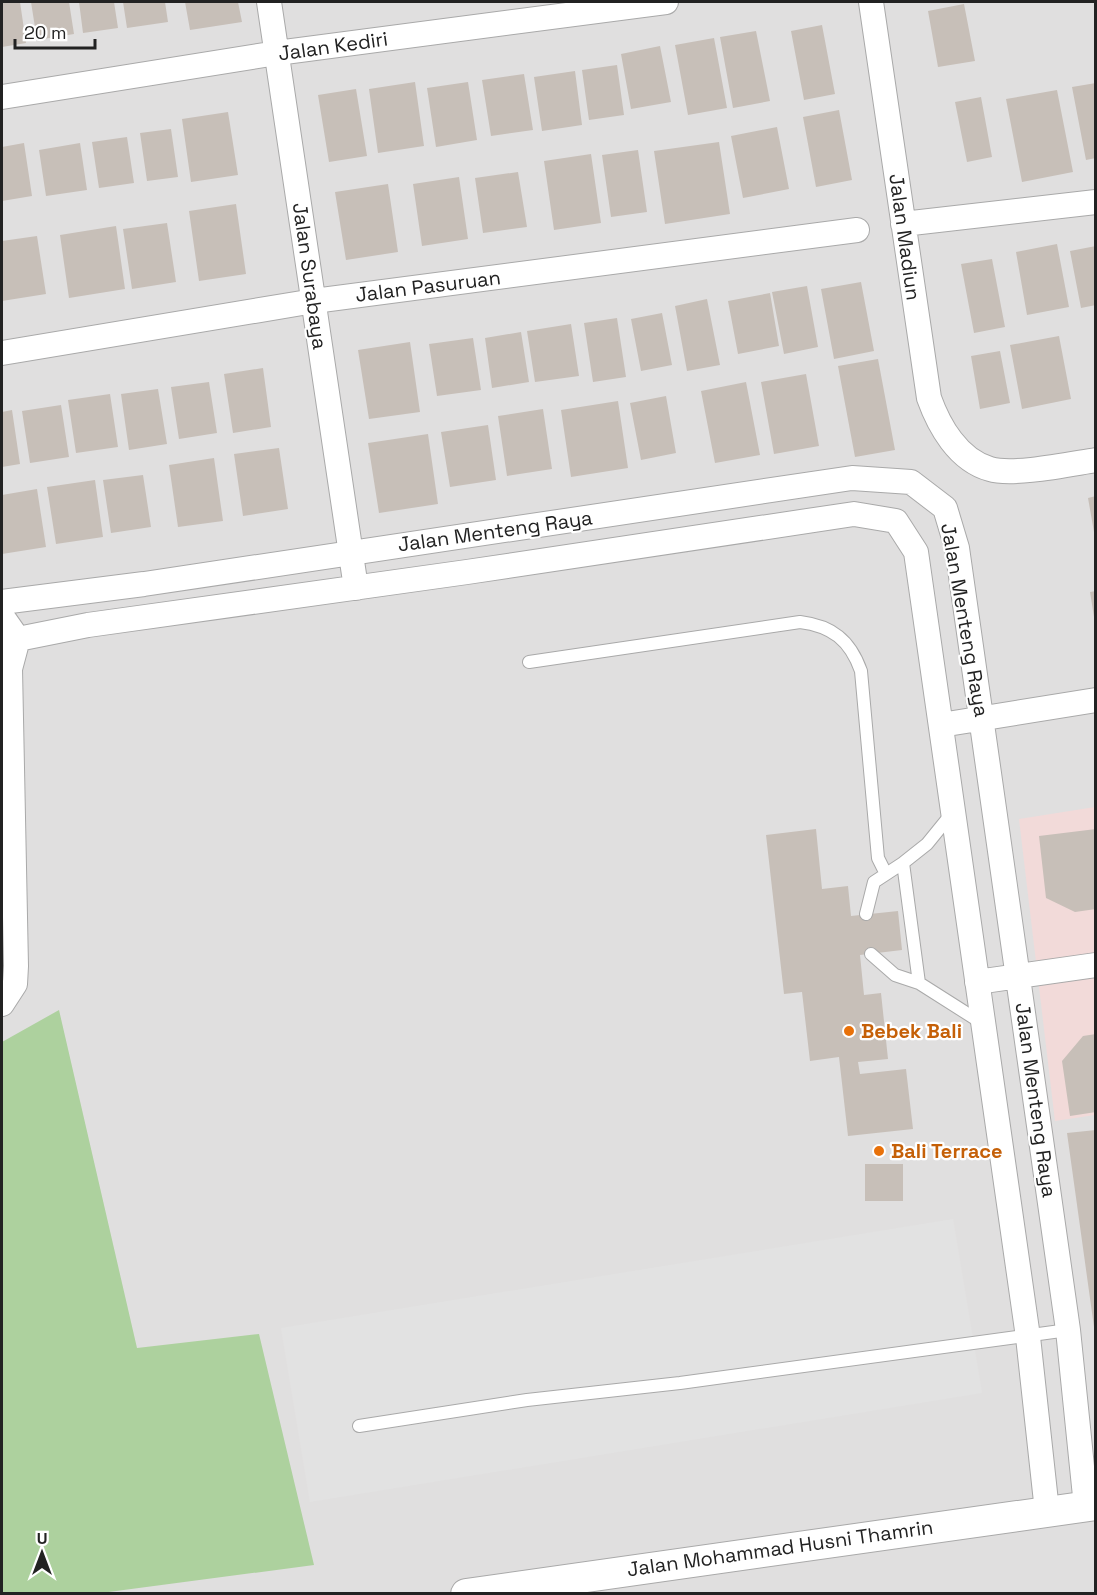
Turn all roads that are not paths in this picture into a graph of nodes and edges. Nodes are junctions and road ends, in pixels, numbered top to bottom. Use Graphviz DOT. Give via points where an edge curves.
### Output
graph roads {
  1 [pos="269,2"];
  2 [pos="666,2"];
  3 [pos="871,2"];
  4 [pos="277,53"];
  5 [pos="2,96"];
  6 [pos="1095,202"];
  7 [pos="903,224"];
  8 [pos="857,230"];
  9 [pos="314,301"];
  10 [pos="2,353"];
  11 [pos="1095,460"];
  12 [pos="351,551"];
  13 [pos="356,588"];
  14 [pos="2,602"];
  15 [pos="2,616"];
  16 [pos="8,659"];
  17 [pos="529,662"];
  18 [pos="1095,700"];
  19 [pos="983,718"];
  20 [pos="941,725"];
  21 [pos="953,812"];
  22 [pos="903,863"];
  23 [pos="886,874"];
  24 [pos="866,914"];
  25 [pos="871,954"];
  26 [pos="1095,965"];
  27 [pos="1019,976"];
  28 [pos="977,982"];
  29 [pos="919,983"];
  30 [pos="2,1004"];
  31 [pos="983,1024"];
  32 [pos="1068,1330"];
  33 [pos="1028,1337"];
  34 [pos="359,1426"];
  35 [pos="1091,1505"];
  36 [pos="1047,1511"];
  37 [pos="626,1569"];
  38 [pos="525,1590"];
  39 [pos="466,1593"];
  40 [pos="609,1593"];
  1 -- 4 [label="street, Jalan Surabaya"];
  2 -- 4 [label="street, Jalan Kediri"];
  3 -- 7 [label="street, Jalan Madiun"];
  4 -- 5 [label="street, Jalan Kediri"];
  4 -- 9 [label="street, Jalan Surabaya"];
  6 -- 7 [label="street"];
  7 -- 11 [label="street, Jalan Madiun" via="929,398 938,423 970,458 991,469 1043,469"];
  8 -- 9 [label="street, Jalan Pasuruan"];
  9 -- 10 [label="street, Jalan Pasuruan"];
  9 -- 12 [label="street, Jalan Surabaya"];
  12 -- 13 [label="street, Jalan Surabaya"];
  12 -- 14 [label="street, Jalan Menteng Raya"];
  12 -- 19 [label="street, Jalan Menteng Raya" via="852,478 911,483 945,508 957,548"];
  13 -- 16 [label="street, Jalan Menteng Raya" via="88,625"];
  13 -- 20 [label="street, Jalan Menteng Raya" via="854,513 896,521 916,552"];
  15 -- 16 [label="street"];
  16 -- 30 [label="street" via="16,966 15,984"];
  17 -- 23 [label="lane" via="800,622 832,630 856,656 861,671 878,858"];
  18 -- 19 [label="street"];
  19 -- 20 [label="street"];
  19 -- 27 [label="street, Jalan Menteng Raya"];
  20 -- 21 [label="street, Jalan Menteng Raya"];
  21 -- 22 [label="lane" via="927,844"];
  21 -- 28 [label="street, Jalan Menteng Raya"];
  22 -- 23 [label="lane"];
  22 -- 29 [label="lane"];
  23 -- 24 [label="lane" via="874,882"];
  25 -- 29 [label="lane" via="895,975"];
  26 -- 27 [label="street"];
  27 -- 28 [label="street"];
  27 -- 32 [label="street, Jalan Menteng Raya"];
  28 -- 31 [label="street, Jalan Menteng Raya"];
  29 -- 31 [label="lane"];
  31 -- 33 [label="street, Jalan Menteng Raya"];
  32 -- 33 [label="lane"];
  32 -- 35 [label="street, Jalan Menteng Raya"];
  33 -- 34 [label="lane" via="527,1400"];
  33 -- 36 [label="street, Jalan Menteng Raya"];
  35 -- 36 [label="street, Jalan Mohammad Husni Thamrin"];
  36 -- 37 [label="street, Jalan Mohammad Husni Thamrin"];
  37 -- 38 [label="street, Jalan Mohammad Husni Thamrin"];
  37 -- 40 [label="street"];
  38 -- 39 [label="street, Jalan Mohammad Husni Thamrin"];
}
